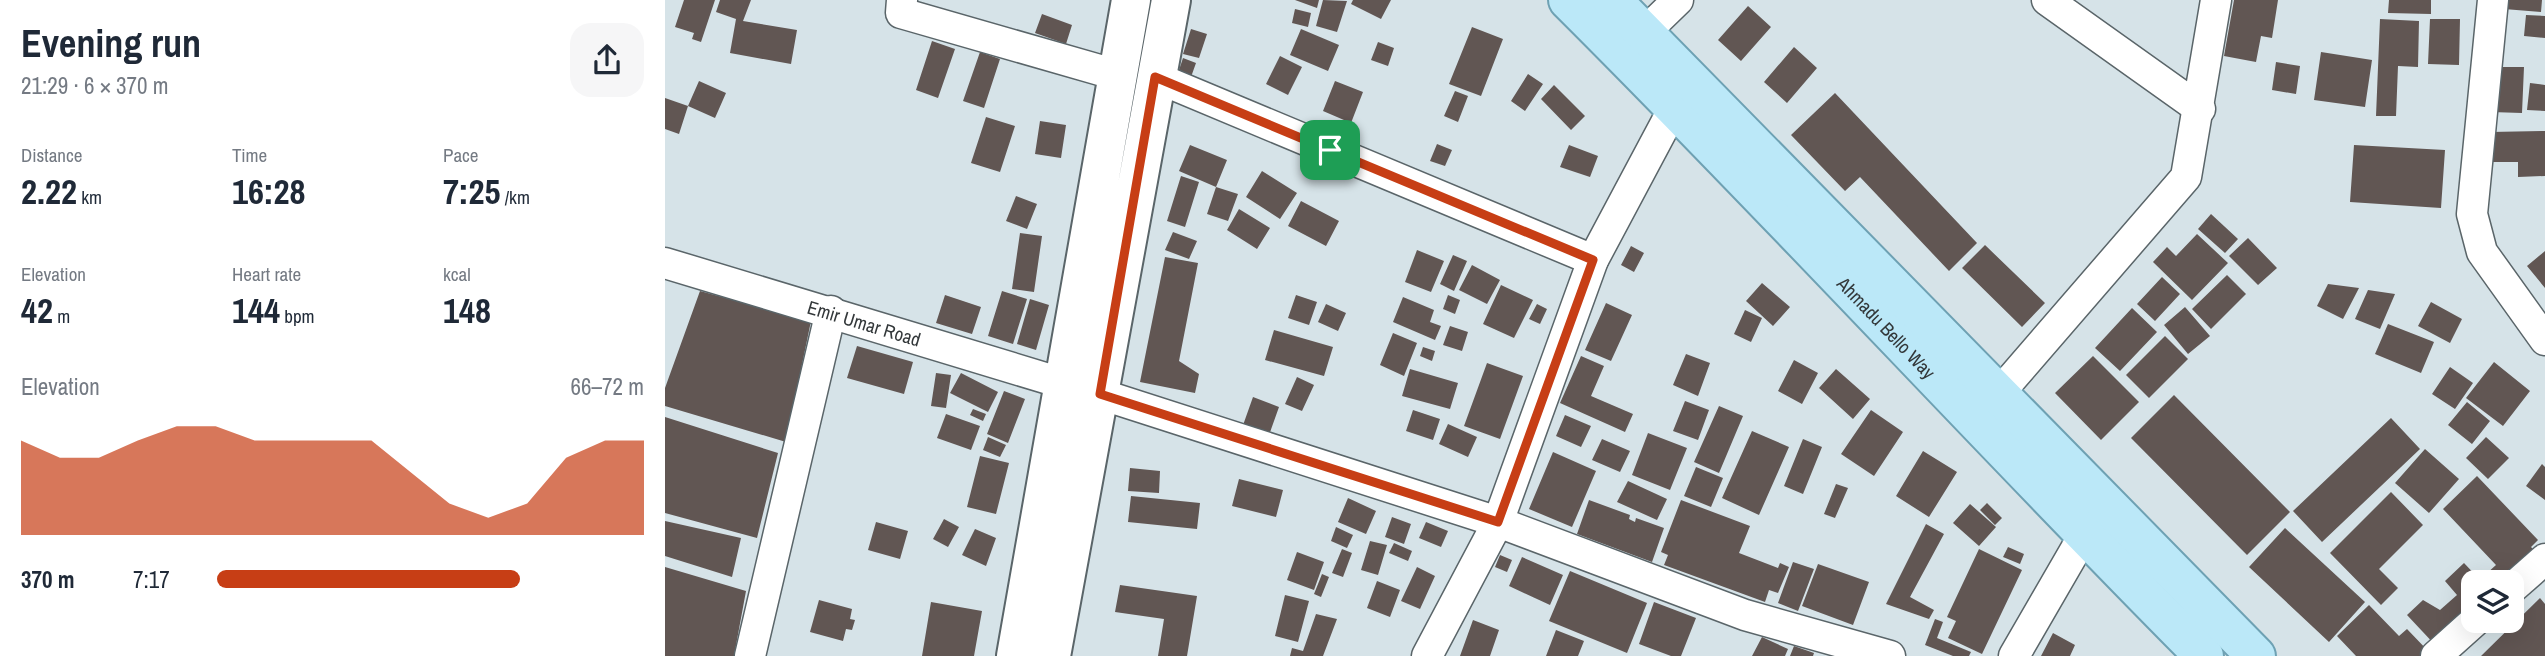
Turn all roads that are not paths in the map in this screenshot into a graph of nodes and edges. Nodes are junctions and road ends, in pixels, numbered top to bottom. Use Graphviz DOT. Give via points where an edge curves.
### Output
graph roads {
  1 [pos="902,0"];
  2 [pos="1131,0"];
  3 [pos="1171,0"];
  4 [pos="1568,0"];
  5 [pos="1612,0"];
  6 [pos="1678,0"];
  7 [pos="2047,0"];
  8 [pos="2216,0"];
  9 [pos="2493,0"];
  10 [pos="1645,32"];
  11 [pos="1117,75"];
  12 [pos="1155,77"];
  13 [pos="1675,106"];
  14 [pos="2200,109"];
  15 [pos="1593,260"];
  16 [pos="665,263"];
  17 [pos="831,311"];
  18 [pos="2545,340"];
  19 [pos="1082,389"];
  20 [pos="2000,392"];
  21 [pos="1498,522"];
  22 [pos="2084,535"];
  23 [pos="2545,559"];
  24 [pos="2524,578"];
  25 [pos="2462,633"];
  26 [pos="750,656"];
  27 [pos="1016,656"];
  28 [pos="1051,656"];
  29 [pos="1427,656"];
  30 [pos="1890,656"];
  31 [pos="2014,656"];
  32 [pos="2204,656"];
  33 [pos="2256,656"];
  34 [pos="2436,656"];
  1 -- 11 [label="street" via="901,13"];
  2 -- 11 [label="street"];
  3 -- 12 [label="street"];
  4 -- 13 [label="main road, Ahmadu Bello Way"];
  5 -- 10 [label="main road"];
  6 -- 10 [label="street"];
  7 -- 14 [label="street"];
  8 -- 14 [label="street"];
  9 -- 18 [label="street" via="2472,214 2482,252"];
  10 -- 20 [label="main road"];
  11 -- 19 [label="street"];
  12 -- 15 [label="street"];
  12 -- 19 [label="street"];
  13 -- 15 [label="street"];
  13 -- 22 [label="main road, Ahmadu Bello Way"];
  14 -- 20 [label="street" via="2186,177"];
  15 -- 21 [label="street"];
  16 -- 17 [label="street, Emir Umar Road"];
  17 -- 19 [label="street, Emir Umar Road"];
  17 -- 26 [label="street"];
  19 -- 21 [label="street, Emir Umar Road"];
  19 -- 27 [label="street"];
  19 -- 28 [label="street"];
  20 -- 33 [label="main road"];
  21 -- 29 [label="street"];
  21 -- 30 [label="street, Emir Umar Road" via="1745,615"];
  22 -- 31 [label="street"];
  22 -- 32 [label="main road, Ahmadu Bello Way"];
  23 -- 24 [label="street"];
  25 -- 34 [label="street"];
}
